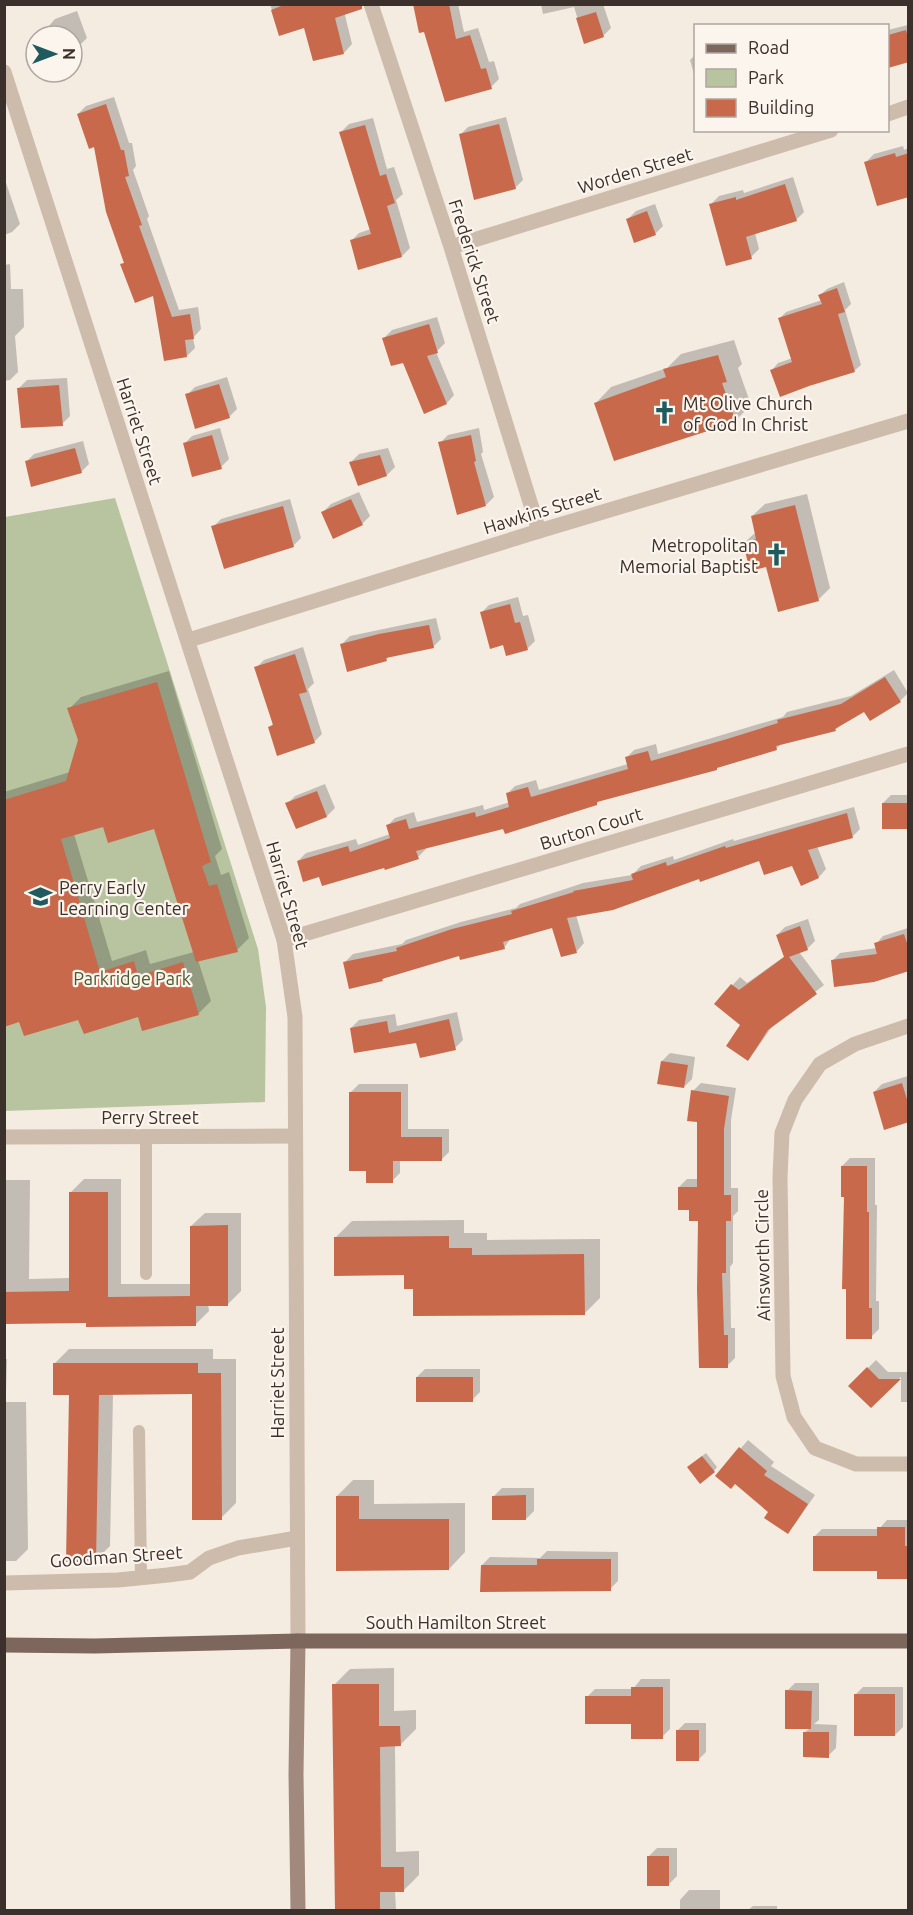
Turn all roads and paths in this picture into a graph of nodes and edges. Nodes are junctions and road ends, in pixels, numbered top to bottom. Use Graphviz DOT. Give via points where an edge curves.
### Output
graph roads {
  1 [pos="371,4"];
  2 [pos="4,72"];
  3 [pos="909,107"];
  4 [pos="889,114"];
  5 [pos="824,132"];
  6 [pos="450,247"];
  7 [pos="909,420"];
  8 [pos="538,531"];
  9 [pos="189,640"];
  10 [pos="909,754"];
  11 [pos="284,940"];
  12 [pos="909,1026"];
  13 [pos="295,1136"];
  14 [pos="4,1137"];
  15 [pos="146,1137"];
  16 [pos="146,1274"];
  17 [pos="139,1431"];
  18 [pos="909,1464"];
  19 [pos="297,1538"];
  20 [pos="141,1578"];
  21 [pos="4,1583"];
  22 [pos="298,1641"];
  23 [pos="909,1641"];
  24 [pos="4,1645"];
  25 [pos="297,1911"];
  1 -- 6 [label="street, Frederick Street"];
  2 -- 9 [label="street, Harriet Street"];
  3 -- 4 [label="street"];
  5 -- 6 [label="street, Worden Street"];
  6 -- 8 [label="street, Frederick Street"];
  7 -- 8 [label="street, Hawkins Street"];
  8 -- 9 [label="street, Hawkins Street"];
  9 -- 11 [label="street, Harriet Street"];
  10 -- 11 [label="street, Burton Court"];
  11 -- 13 [label="street, Harriet Street" via="295,1017"];
  12 -- 18 [label="street, Ainsworth Circle" via="855,1044 820,1064 795,1100 782,1133 780,1177 783,1376 794,1417 815,1448 856,1464"];
  13 -- 15 [label="street, Perry Street"];
  13 -- 19 [label="street, Harriet Street"];
  14 -- 15 [label="street, Perry Street"];
  15 -- 16 [label="lane"];
  17 -- 20 [label="lane"];
  19 -- 20 [label="street, Goodman Street" via="238,1548 209,1558 190,1572"];
  19 -- 22 [label="street, Harriet Street"];
  20 -- 21 [label="street, Goodman Street"];
  22 -- 23 [label="main road, South Hamilton Street"];
  22 -- 24 [label="main road, South Hamilton Street"];
  22 -- 25 [label="main road, Harriet Street"];
}
